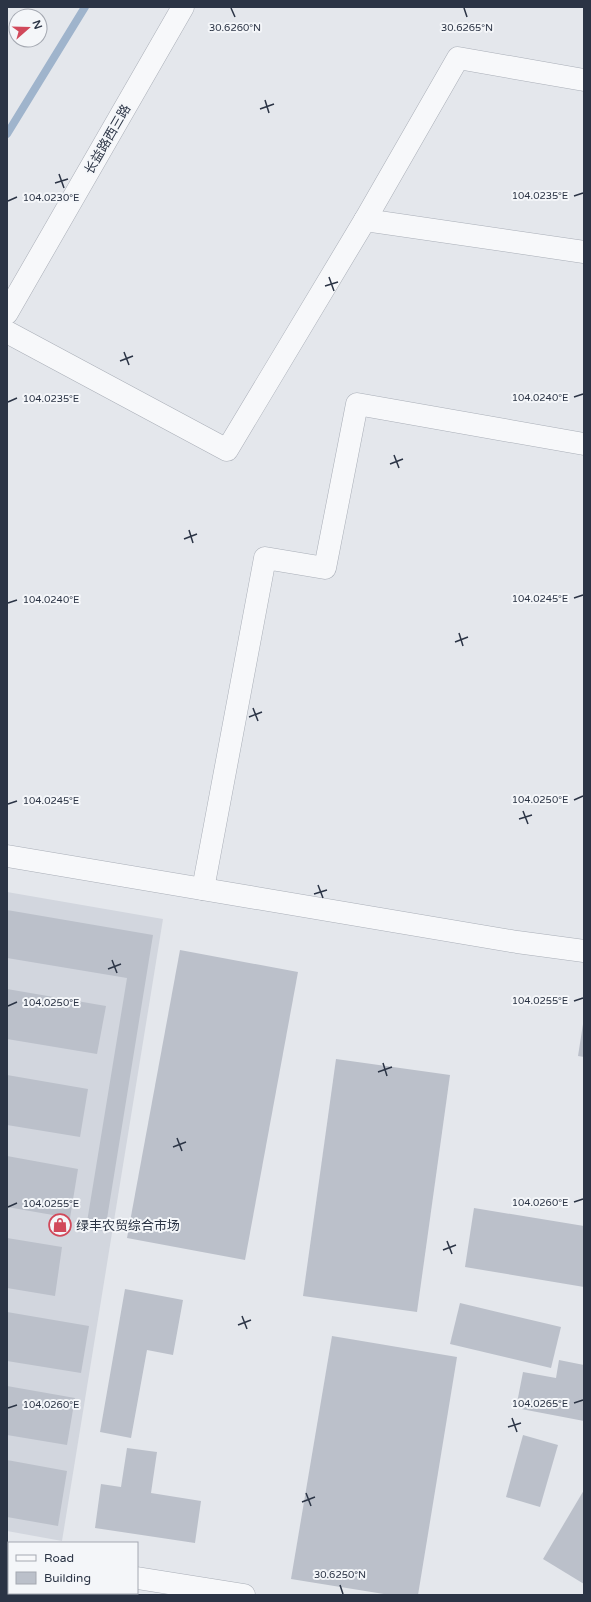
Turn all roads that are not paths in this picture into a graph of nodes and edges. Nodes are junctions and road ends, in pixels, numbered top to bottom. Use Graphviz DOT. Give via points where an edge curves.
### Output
graph roads {
  1 [pos="183,7"];
  2 [pos="584,80"];
  3 [pos="365,220"];
  4 [pos="584,252"];
  5 [pos="7,313"];
  6 [pos="7,332"];
  7 [pos="584,444"];
  8 [pos="7,856"];
  9 [pos="203,889"];
  10 [pos="584,951"];
  11 [pos="138,1578"];
  12 [pos="244,1595"];
  1 -- 5 [label="street, 长益路西三路"];
  2 -- 3 [label="street" via="458,58"];
  3 -- 4 [label="street"];
  3 -- 6 [label="street" via="227,450"];
  7 -- 9 [label="street" via="357,404 325,568 265,558"];
  8 -- 9 [label="street"];
  9 -- 10 [label="street"];
  11 -- 12 [label="street"];
}
